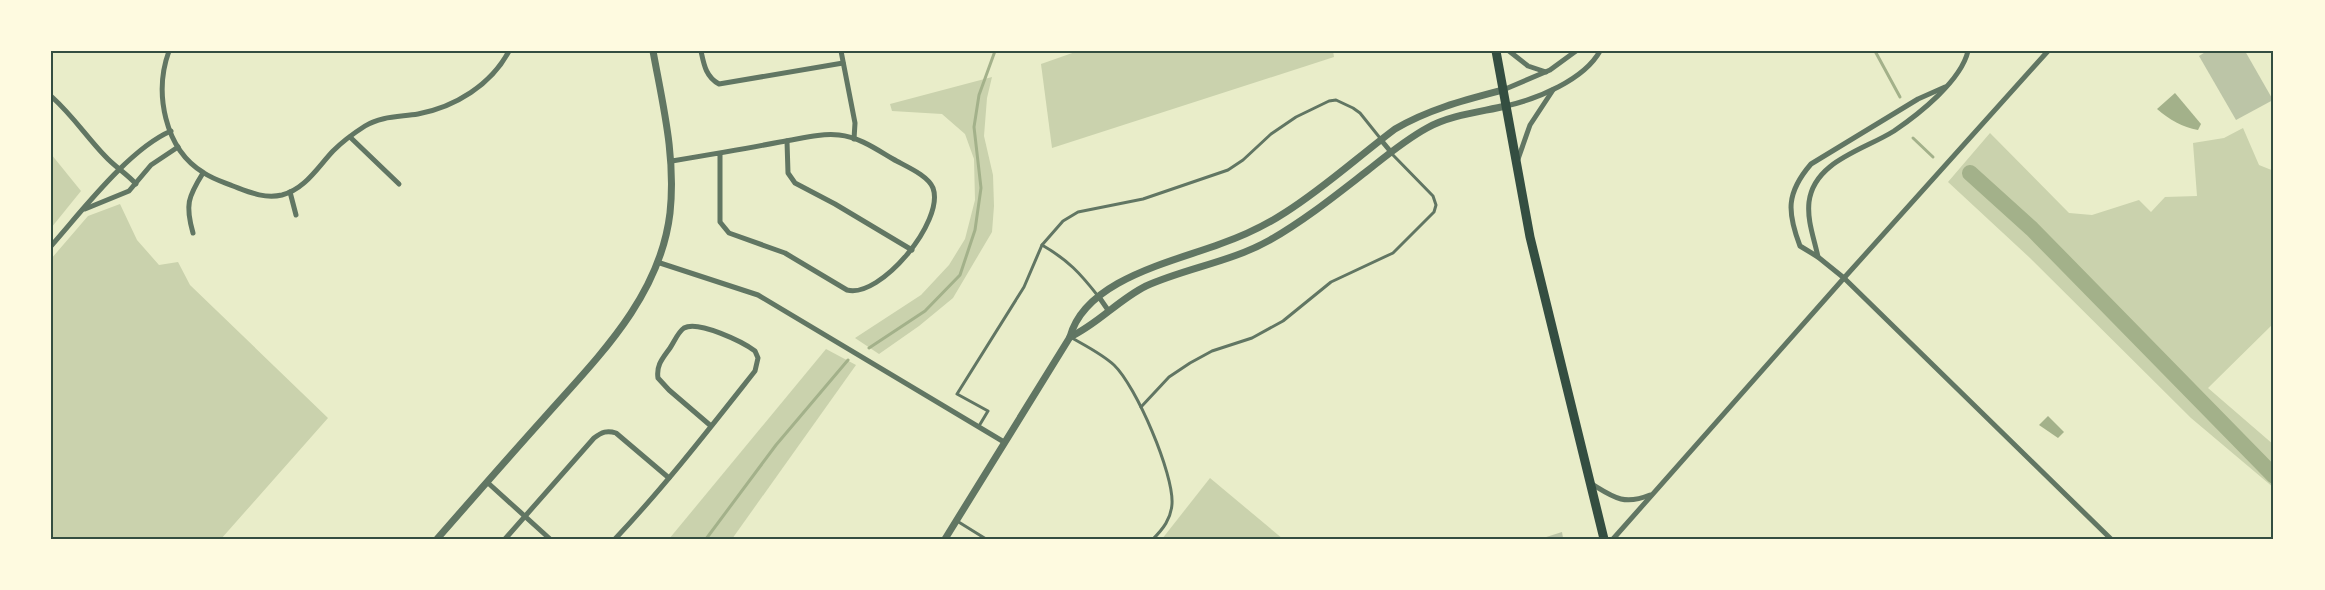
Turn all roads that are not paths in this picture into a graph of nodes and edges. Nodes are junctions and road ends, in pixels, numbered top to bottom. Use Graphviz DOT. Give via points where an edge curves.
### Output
graph roads {
  1 [pos="509,51"];
  2 [pos="653,51"];
  3 [pos="841,51"];
  4 [pos="1496,51"];
  5 [pos="1509,51"];
  6 [pos="1576,51"];
  7 [pos="1600,51"];
  8 [pos="1968,51"];
  9 [pos="2048,51"];
  10 [pos="167,52"];
  11 [pos="702,53"];
  12 [pos="843,63"];
  13 [pos="1546,72"];
  14 [pos="1945,87"];
  15 [pos="1554,88"];
  16 [pos="1503,90"];
  17 [pos="52,97"];
  18 [pos="1506,106"];
  19 [pos="171,131"];
  20 [pos="350,137"];
  21 [pos="854,138"];
  22 [pos="1381,140"];
  23 [pos="787,141"];
  24 [pos="178,147"];
  25 [pos="1391,152"];
  26 [pos="720,153"];
  27 [pos="672,161"];
  28 [pos="1516,163"];
  29 [pos="122,169"];
  30 [pos="203,173"];
  31 [pos="136,184"];
  32 [pos="399,184"];
  33 [pos="290,192"];
  34 [pos="84,209"];
  35 [pos="296,215"];
  36 [pos="193,233"];
  37 [pos="1042,245"];
  38 [pos="51,246"];
  39 [pos="912,250"];
  40 [pos="1818,256"];
  41 [pos="657,262"];
  42 [pos="1844,278"];
  43 [pos="1099,297"];
  44 [pos="1108,310"];
  45 [pos="1070,337"];
  46 [pos="1141,407"];
  47 [pos="711,426"];
  48 [pos="978,428"];
  49 [pos="1004,442"];
  50 [pos="669,478"];
  51 [pos="487,482"];
  52 [pos="1589,482"];
  53 [pos="1652,494"];
  54 [pos="525,517"];
  55 [pos="957,521"];
  56 [pos="437,539"];
  57 [pos="505,539"];
  58 [pos="550,539"];
  59 [pos="615,539"];
  60 [pos="945,539"];
  61 [pos="986,539"];
  62 [pos="1153,539"];
  63 [pos="1604,539"];
  64 [pos="1613,539"];
  65 [pos="2111,539"];
  1 -- 20 [label="street" via="486,80 458,101 432,111 378,120"];
  2 -- 27 [label="street"];
  3 -- 12 [label="street"];
  4 -- 16 [label="main road"];
  5 -- 13 [label="street" via="1528,66"];
  6 -- 13 [label="street"];
  7 -- 15 [label="street" via="1583,71"];
  8 -- 14 [label="street" via="1960,71"];
  9 -- 42 [label="street"];
  10 -- 19 [label="street" via="161,93"];
  11 -- 12 [label="street" via="709,77 725,85"];
  12 -- 21 [label="street" via="855,123"];
  13 -- 16 [label="street"];
  14 -- 40 [label="street" via="1894,131 1838,162 1817,179 1809,200 1809,221"];
  14 -- 40 [label="street" via="1822,156 1800,176 1790,208 1793,229 1800,246"];
  15 -- 18 [label="street" via="1528,101"];
  15 -- 28 [label="street" via="1530,125"];
  16 -- 18 [label="main road"];
  16 -- 22 [label="street" via="1441,106 1413,118"];
  17 -- 29 [label="street" via="112,164"];
  18 -- 25 [label="street" via="1448,119"];
  18 -- 28 [label="main road"];
  19 -- 24 [label="street"];
  19 -- 29 [label="street" via="150,142"];
  20 -- 32 [label="street"];
  20 -- 33 [label="street" via="313,175"];
  21 -- 23 [label="street" via="825,135"];
  21 -- 39 [label="street" via="932,186 929,218"];
  22 -- 25 [label="street"];
  22 -- 37 [label="lane" via="1360,113 1336,100 1329,101 1271,134 1228,170 1143,199 1078,213 1063,221"];
  22 -- 43 [label="street" via="1285,213 1222,244 1143,271"];
  23 -- 26 [label="street"];
  23 -- 39 [label="street" via="788,173 795,183"];
  24 -- 30 [label="street"];
  24 -- 31 [label="street" via="151,165"];
  25 -- 44 [label="street" via="1268,241 1160,280"];
  25 -- 46 [label="lane" via="1433,196 1434,212 1393,253 1331,282 1283,321 1252,338 1190,363 1169,377"];
  26 -- 27 [label="street"];
  26 -- 39 [label="street" via="720,222 729,233 785,253 854,292 888,273"];
  27 -- 41 [label="street" via="669,216"];
  28 -- 52 [label="main road"];
  29 -- 31 [label="street"];
  29 -- 34 [label="street"];
  30 -- 33 [label="street" via="257,195"];
  30 -- 36 [label="street" via="188,204"];
  31 -- 34 [label="street" via="123,195"];
  33 -- 35 [label="street"];
  34 -- 38 [label="street"];
  37 -- 43 [label="lane" via="1079,271"];
  37 -- 48 [label="lane" via="1024,287 957,394 988,411"];
  40 -- 42 [label="street"];
  41 -- 48 [label="street" via="758,295"];
  41 -- 51 [label="street" via="625,324"];
  42 -- 53 [label="street"];
  42 -- 65 [label="street"];
  43 -- 44 [label="street"];
  43 -- 45 [label="street" via="1078,316"];
  44 -- 45 [label="street" via="1087,329"];
  45 -- 46 [label="lane" via="1114,365"];
  45 -- 49 [label="street"];
  46 -- 62 [label="lane" via="1172,491 1166,525"];
  47 -- 47 [label="street" via="755,371 758,358 747,345 695,326 681,331 658,365 658,378"];
  47 -- 50 [label="street"];
  48 -- 49 [label="street"];
  49 -- 55 [label="street"];
  50 -- 54 [label="street" via="616,433 607,431 594,438"];
  50 -- 59 [label="street"];
  51 -- 54 [label="street"];
  51 -- 56 [label="street"];
  52 -- 53 [label="street" via="1618,499 1630,501"];
  52 -- 63 [label="main road"];
  53 -- 64 [label="street"];
  54 -- 57 [label="street"];
  54 -- 58 [label="street"];
  55 -- 60 [label="street"];
  55 -- 61 [label="lane"];
}
